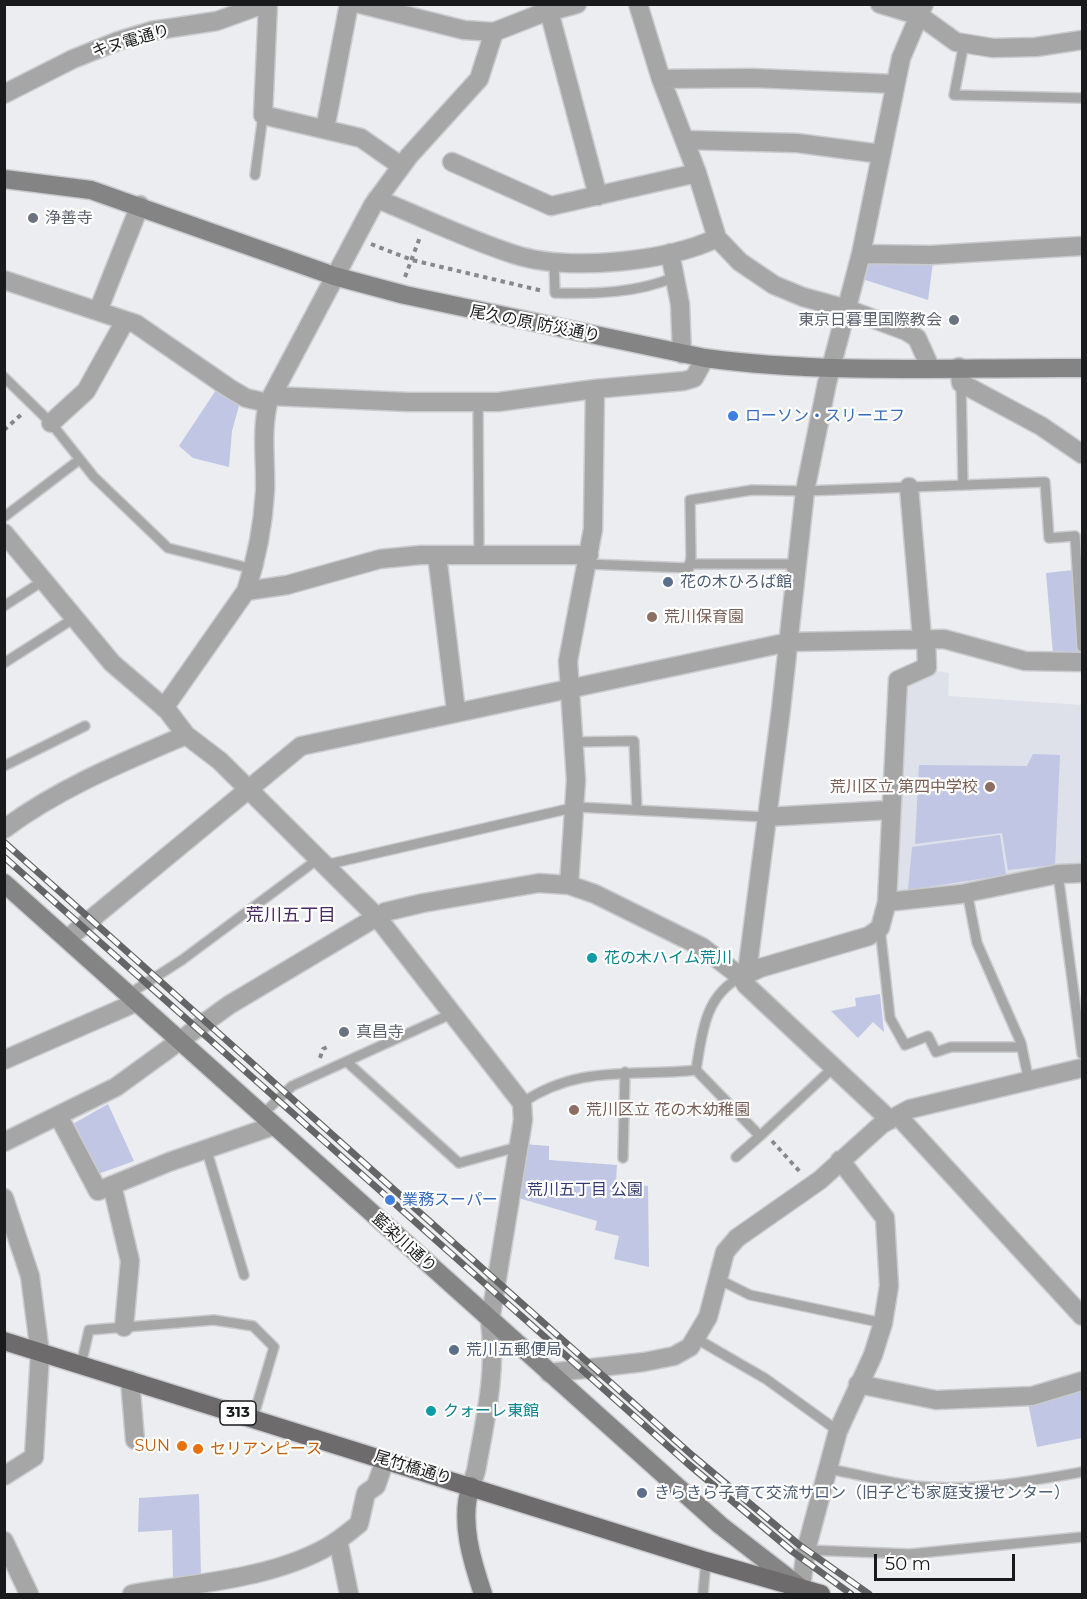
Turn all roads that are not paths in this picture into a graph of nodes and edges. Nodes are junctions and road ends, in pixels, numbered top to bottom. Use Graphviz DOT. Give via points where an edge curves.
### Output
graph roads {
  1 [pos="266,4"];
  2 [pos="349,4"];
  3 [pos="360,4"];
  4 [pos="577,4"];
  5 [pos="638,4"];
  6 [pos="880,4"];
  7 [pos="397,9"];
  8 [pos="542,10"];
  9 [pos="922,10"];
  10 [pos="494,32"];
  11 [pos="1083,40"];
  12 [pos="964,43"];
  13 [pos="661,79"];
  14 [pos="895,84"];
  15 [pos="4,94"];
  16 [pos="1083,98"];
  17 [pos="263,115"];
  18 [pos="325,129"];
  19 [pos="685,140"];
  20 [pos="881,154"];
  21 [pos="452,162"];
  22 [pos="401,166"];
  23 [pos="697,173"];
  24 [pos="255,175"];
  25 [pos="4,179"];
  26 [pos="598,196"];
  27 [pos="377,199"];
  28 [pos="140,205"];
  29 [pos="717,238"];
  30 [pos="1083,246"];
  31 [pos="670,253"];
  32 [pos="861,254"];
  33 [pos="554,261"];
  34 [pos="334,276"];
  35 [pos="675,277"];
  36 [pos="4,280"];
  37 [pos="847,309"];
  38 [pos="98,311"];
  39 [pos="125,321"];
  40 [pos="682,354"];
  41 [pos="705,358"];
  42 [pos="930,367"];
  43 [pos="832,368"];
  44 [pos="1083,368"];
  45 [pos="960,375"];
  46 [pos="4,377"];
  47 [pos="595,389"];
  48 [pos="270,400"];
  49 [pos="478,402"];
  50 [pos="51,423"];
  51 [pos="1083,454"];
  52 [pos="79,460"];
  53 [pos="963,485"];
  54 [pos="909,487"];
  55 [pos="805,491"];
  56 [pos="4,517"];
  57 [pos="6,537"];
  58 [pos="437,555"];
  59 [pos="479,555"];
  60 [pos="588,560"];
  61 [pos="689,564"];
  62 [pos="797,564"];
  63 [pos="253,569"];
  64 [pos="43,581"];
  65 [pos="246,591"];
  66 [pos="4,606"];
  67 [pos="73,619"];
  68 [pos="924,638"];
  69 [pos="789,642"];
  70 [pos="1083,647"];
  71 [pos="1083,662"];
  72 [pos="4,663"];
  73 [pos="571,688"];
  74 [pos="164,708"];
  75 [pos="456,711"];
  76 [pos="85,726"];
  77 [pos="186,735"];
  78 [pos="573,742"];
  79 [pos="4,766"];
  80 [pos="250,790"];
  81 [pos="576,807"];
  82 [pos="637,810"];
  83 [pos="890,810"];
  84 [pos="766,817"];
  85 [pos="4,829"];
  86 [pos="321,862"];
  87 [pos="1083,873"];
  88 [pos="1058,874"];
  89 [pos="4,883"];
  90 [pos="569,885"];
  91 [pos="967,892"];
  92 [pos="887,902"];
  93 [pos="376,917"];
  94 [pos="880,928"];
  95 [pos="67,939"];
  96 [pos="741,977"];
  97 [pos="133,998"];
  98 [pos="451,1014"];
  99 [pos="182,1041"];
  100 [pos="1022,1047"];
  101 [pos="1083,1054"];
  102 [pos="4,1060"];
  103 [pos="347,1062"];
  104 [pos="834,1067"];
  105 [pos="1083,1068"];
  106 [pos="696,1070"];
  107 [pos="625,1072"];
  108 [pos="1029,1082"];
  109 [pos="522,1103"];
  110 [pos="59,1117"];
  111 [pos="894,1118"];
  112 [pos="268,1120"];
  113 [pos="763,1135"];
  114 [pos="4,1142"];
  115 [pos="206,1148"];
  116 [pos="518,1150"];
  117 [pos="736,1157"];
  118 [pos="623,1158"];
  119 [pos="840,1160"];
  120 [pos="112,1185"];
  121 [pos="4,1198"];
  122 [pos="244,1275"];
  123 [pos="718,1279"];
  124 [pos="1083,1316"];
  125 [pos="490,1321"];
  126 [pos="883,1323"];
  127 [pos="124,1327"];
  128 [pos="696,1339"];
  129 [pos="4,1341"];
  130 [pos="40,1353"];
  131 [pos="81,1365"];
  132 [pos="549,1373"];
  133 [pos="130,1380"];
  134 [pos="1083,1381"];
  135 [pos="858,1384"];
  136 [pos="253,1418"];
  137 [pos="838,1431"];
  138 [pos="135,1440"];
  139 [pos="385,1460"];
  140 [pos="829,1468"];
  141 [pos="1083,1472"];
  142 [pos="4,1476"];
  143 [pos="471,1486"];
  144 [pos="1083,1537"];
  145 [pos="339,1539"];
  146 [pos="4,1541"];
  147 [pos="806,1550"];
  148 [pos="706,1561"];
  149 [pos="203,1588"];
  150 [pos="804,1592"];
  151 [pos="30,1594"];
  152 [pos="132,1594"];
  153 [pos="349,1594"];
  154 [pos="483,1594"];
  155 [pos="703,1594"];
  156 [pos="821,1594"];
  1 -- 15 [label="street, キヌ電通り" via="217,21 151,31 118,41"];
  1 -- 17 [label="street"];
  2 -- 18 [label="street"];
  3 -- 7 [label="street"];
  4 -- 8 [label="street"];
  5 -- 13 [label="street"];
  6 -- 9 [label="street"];
  7 -- 10 [label="street" via="464,30"];
  8 -- 10 [label="street"];
  8 -- 26 [label="street"];
  9 -- 12 [label="street" via="956,42"];
  9 -- 14 [label="street" via="901,58"];
  10 -- 22 [label="street" via="479,79"];
  11 -- 12 [label="street" via="993,48"];
  12 -- 16 [label="lane" via="954,95"];
  13 -- 14 [label="street"];
  13 -- 19 [label="street"];
  14 -- 20 [label="street"];
  17 -- 18 [label="street"];
  17 -- 24 [label="lane"];
  18 -- 22 [label="street" via="361,138"];
  19 -- 20 [label="street" via="796,143"];
  19 -- 23 [label="street"];
  20 -- 32 [label="street"];
  21 -- 26 [label="street" via="551,206"];
  22 -- 27 [label="street"];
  23 -- 26 [label="street"];
  23 -- 29 [label="street"];
  25 -- 28 [label="street, 尾久の原 防災通り" via="91,190"];
  27 -- 33 [label="street" via="515,255"];
  27 -- 34 [label="street"];
  28 -- 34 [label="street, 尾久の原 防災通り"];
  28 -- 38 [label="street"];
  29 -- 31 [label="street"];
  29 -- 37 [label="street" via="740,262 774,285"];
  30 -- 32 [label="street" via="932,255"];
  31 -- 33 [label="street" via="606,261"];
  31 -- 35 [label="street"];
  32 -- 37 [label="street"];
  33 -- 35 [label="lane" via="555,293 652,287"];
  34 -- 40 [label="street, 尾久の原 防災通り" via="464,310"];
  34 -- 48 [label="street"];
  35 -- 40 [label="street"];
  36 -- 38 [label="street"];
  37 -- 42 [label="street" via="917,338"];
  37 -- 43 [label="street"];
  38 -- 39 [label="street"];
  39 -- 48 [label="street" via="136,324 246,398"];
  39 -- 50 [label="street" via="86,391"];
  40 -- 41 [label="street, 尾久の原 防災通り"];
  41 -- 43 [label="street, 尾久の原 防災通り"];
  41 -- 47 [label="street" via="694,378"];
  42 -- 43 [label="street, 尾久の原 防災通り"];
  42 -- 45 [label="street, 尾久の原 防災通り"];
  43 -- 55 [label="street"];
  44 -- 45 [label="street, 尾久の原 防災通り"];
  45 -- 51 [label="street"];
  45 -- 53 [label="lane"];
  46 -- 50 [label="lane"];
  47 -- 49 [label="street"];
  47 -- 60 [label="street" via="593,530"];
  48 -- 49 [label="street"];
  48 -- 63 [label="street" via="263,426 265,491 259,551"];
  49 -- 59 [label="lane"];
  50 -- 52 [label="lane"];
  52 -- 56 [label="lane"];
  52 -- 63 [label="lane" via="168,548"];
  53 -- 54 [label="lane"];
  53 -- 70 [label="lane" via="1045,482 1049,538 1075,536"];
  54 -- 55 [label="lane"];
  54 -- 68 [label="street"];
  55 -- 61 [label="lane" via="753,490 690,500"];
  55 -- 62 [label="street"];
  57 -- 64 [label="street"];
  58 -- 59 [label="street"];
  58 -- 65 [label="street" via="380,559 287,585"];
  58 -- 75 [label="street"];
  59 -- 60 [label="street"];
  60 -- 61 [label="lane" via="688,568"];
  60 -- 73 [label="street" via="568,661"];
  61 -- 62 [label="lane"];
  62 -- 69 [label="street"];
  63 -- 65 [label="street"];
  64 -- 66 [label="lane"];
  64 -- 67 [label="street"];
  65 -- 74 [label="street"];
  67 -- 72 [label="lane"];
  67 -- 74 [label="street" via="112,663"];
  68 -- 69 [label="street"];
  68 -- 71 [label="street" via="956,642 1024,661"];
  68 -- 83 [label="street" via="927,667 898,680"];
  69 -- 73 [label="street"];
  69 -- 84 [label="street"];
  73 -- 75 [label="street"];
  73 -- 78 [label="street"];
  74 -- 77 [label="street"];
  75 -- 80 [label="street" via="300,746"];
  76 -- 79 [label="lane"];
  77 -- 80 [label="street"];
  77 -- 85 [label="street" via="106,770"];
  78 -- 81 [label="street"];
  78 -- 82 [label="lane" via="634,741"];
  80 -- 86 [label="street"];
  80 -- 95 [label="street"];
  81 -- 82 [label="lane"];
  81 -- 86 [label="lane"];
  81 -- 90 [label="street"];
  82 -- 84 [label="lane"];
  83 -- 84 [label="street"];
  83 -- 92 [label="street"];
  84 -- 96 [label="street" via="748,965"];
  86 -- 93 [label="street"];
  86 -- 97 [label="lane"];
  87 -- 88 [label="street"];
  88 -- 91 [label="street"];
  88 -- 101 [label="lane"];
  89 -- 95 [label="street, 藍染川通り"];
  90 -- 93 [label="street" via="539,883 477,892"];
  90 -- 96 [label="street" via="702,947"];
  91 -- 92 [label="street"];
  91 -- 100 [label="lane" via="977,942"];
  92 -- 94 [label="street"];
  93 -- 98 [label="street"];
  93 -- 99 [label="street" via="230,1005"];
  94 -- 96 [label="street" via="869,936"];
  94 -- 100 [label="lane" via="890,1018 905,1045 928,1036 936,1052 951,1047"];
  95 -- 97 [label="street, 藍染川通り"];
  96 -- 104 [label="street"];
  96 -- 106 [label="lane" via="731,982 709,1007"];
  97 -- 99 [label="street, 藍染川通り"];
  97 -- 102 [label="street"];
  98 -- 103 [label="lane"];
  98 -- 109 [label="street"];
  99 -- 110 [label="street" via="116,1087"];
  99 -- 112 [label="street, 藍染川通り"];
  100 -- 108 [label="lane"];
  103 -- 112 [label="lane" via="292,1086"];
  103 -- 116 [label="lane" via="459,1163"];
  104 -- 111 [label="street"];
  104 -- 113 [label="lane"];
  105 -- 108 [label="street"];
  106 -- 107 [label="lane"];
  106 -- 113 [label="lane"];
  107 -- 109 [label="lane" via="588,1075 536,1093"];
  107 -- 118 [label="lane"];
  108 -- 111 [label="street" via="954,1097 910,1109"];
  109 -- 116 [label="street"];
  110 -- 114 [label="street"];
  110 -- 120 [label="street" via="98,1191"];
  111 -- 119 [label="street"];
  111 -- 124 [label="street"];
  112 -- 115 [label="street"];
  112 -- 125 [label="street, 藍染川通り"];
  113 -- 117 [label="lane"];
  115 -- 120 [label="street"];
  115 -- 122 [label="lane"];
  116 -- 125 [label="street"];
  119 -- 123 [label="street" via="820,1180 737,1238 725,1252"];
  119 -- 126 [label="street" via="885,1218 889,1286"];
  120 -- 127 [label="street" via="130,1261"];
  121 -- 130 [label="street" via="30,1276"];
  123 -- 126 [label="lane" via="750,1296"];
  123 -- 128 [label="street" via="711,1308"];
  125 -- 132 [label="street, 藍染川通り"];
  125 -- 143 [label="street" via="494,1371"];
  126 -- 135 [label="street"];
  127 -- 131 [label="lane" via="89,1330"];
  127 -- 136 [label="lane" via="214,1320 253,1326 274,1347"];
  128 -- 132 [label="street" via="674,1356"];
  128 -- 137 [label="lane" via="766,1379"];
  129 -- 130 [label="main road, 尾竹橋通り / 313"];
  130 -- 131 [label="main road, 尾竹橋通り / 313"];
  130 -- 142 [label="street" via="34,1457"];
  131 -- 133 [label="main road, 尾竹橋通り / 313"];
  132 -- 150 [label="street, 藍染川通り" via="720,1525"];
  133 -- 136 [label="main road, 尾竹橋通り / 313"];
  133 -- 138 [label="street"];
  134 -- 135 [label="street" via="1032,1396 936,1400"];
  135 -- 137 [label="street"];
  136 -- 139 [label="main road, 尾竹橋通り / 313"];
  137 -- 140 [label="street"];
  139 -- 143 [label="main road, 尾竹橋通り / 313"];
  139 -- 145 [label="street" via="376,1486 366,1493 359,1524"];
  140 -- 141 [label="lane" via="913,1485 970,1488"];
  140 -- 147 [label="street"];
  143 -- 148 [label="main road, 尾竹橋通り / 313"];
  143 -- 154 [label="street" via="466,1499 466,1527"];
  144 -- 147 [label="lane" via="910,1554"];
  145 -- 149 [label="street" via="297,1561"];
  145 -- 153 [label="street"];
  146 -- 151 [label="street"];
  147 -- 150 [label="street"];
  148 -- 150 [label="main road, 尾竹橋通り / 313"];
  148 -- 155 [label="lane"];
  149 -- 152 [label="street"];
  150 -- 156 [label="main road, 尾竹橋通り / 313"];
}
